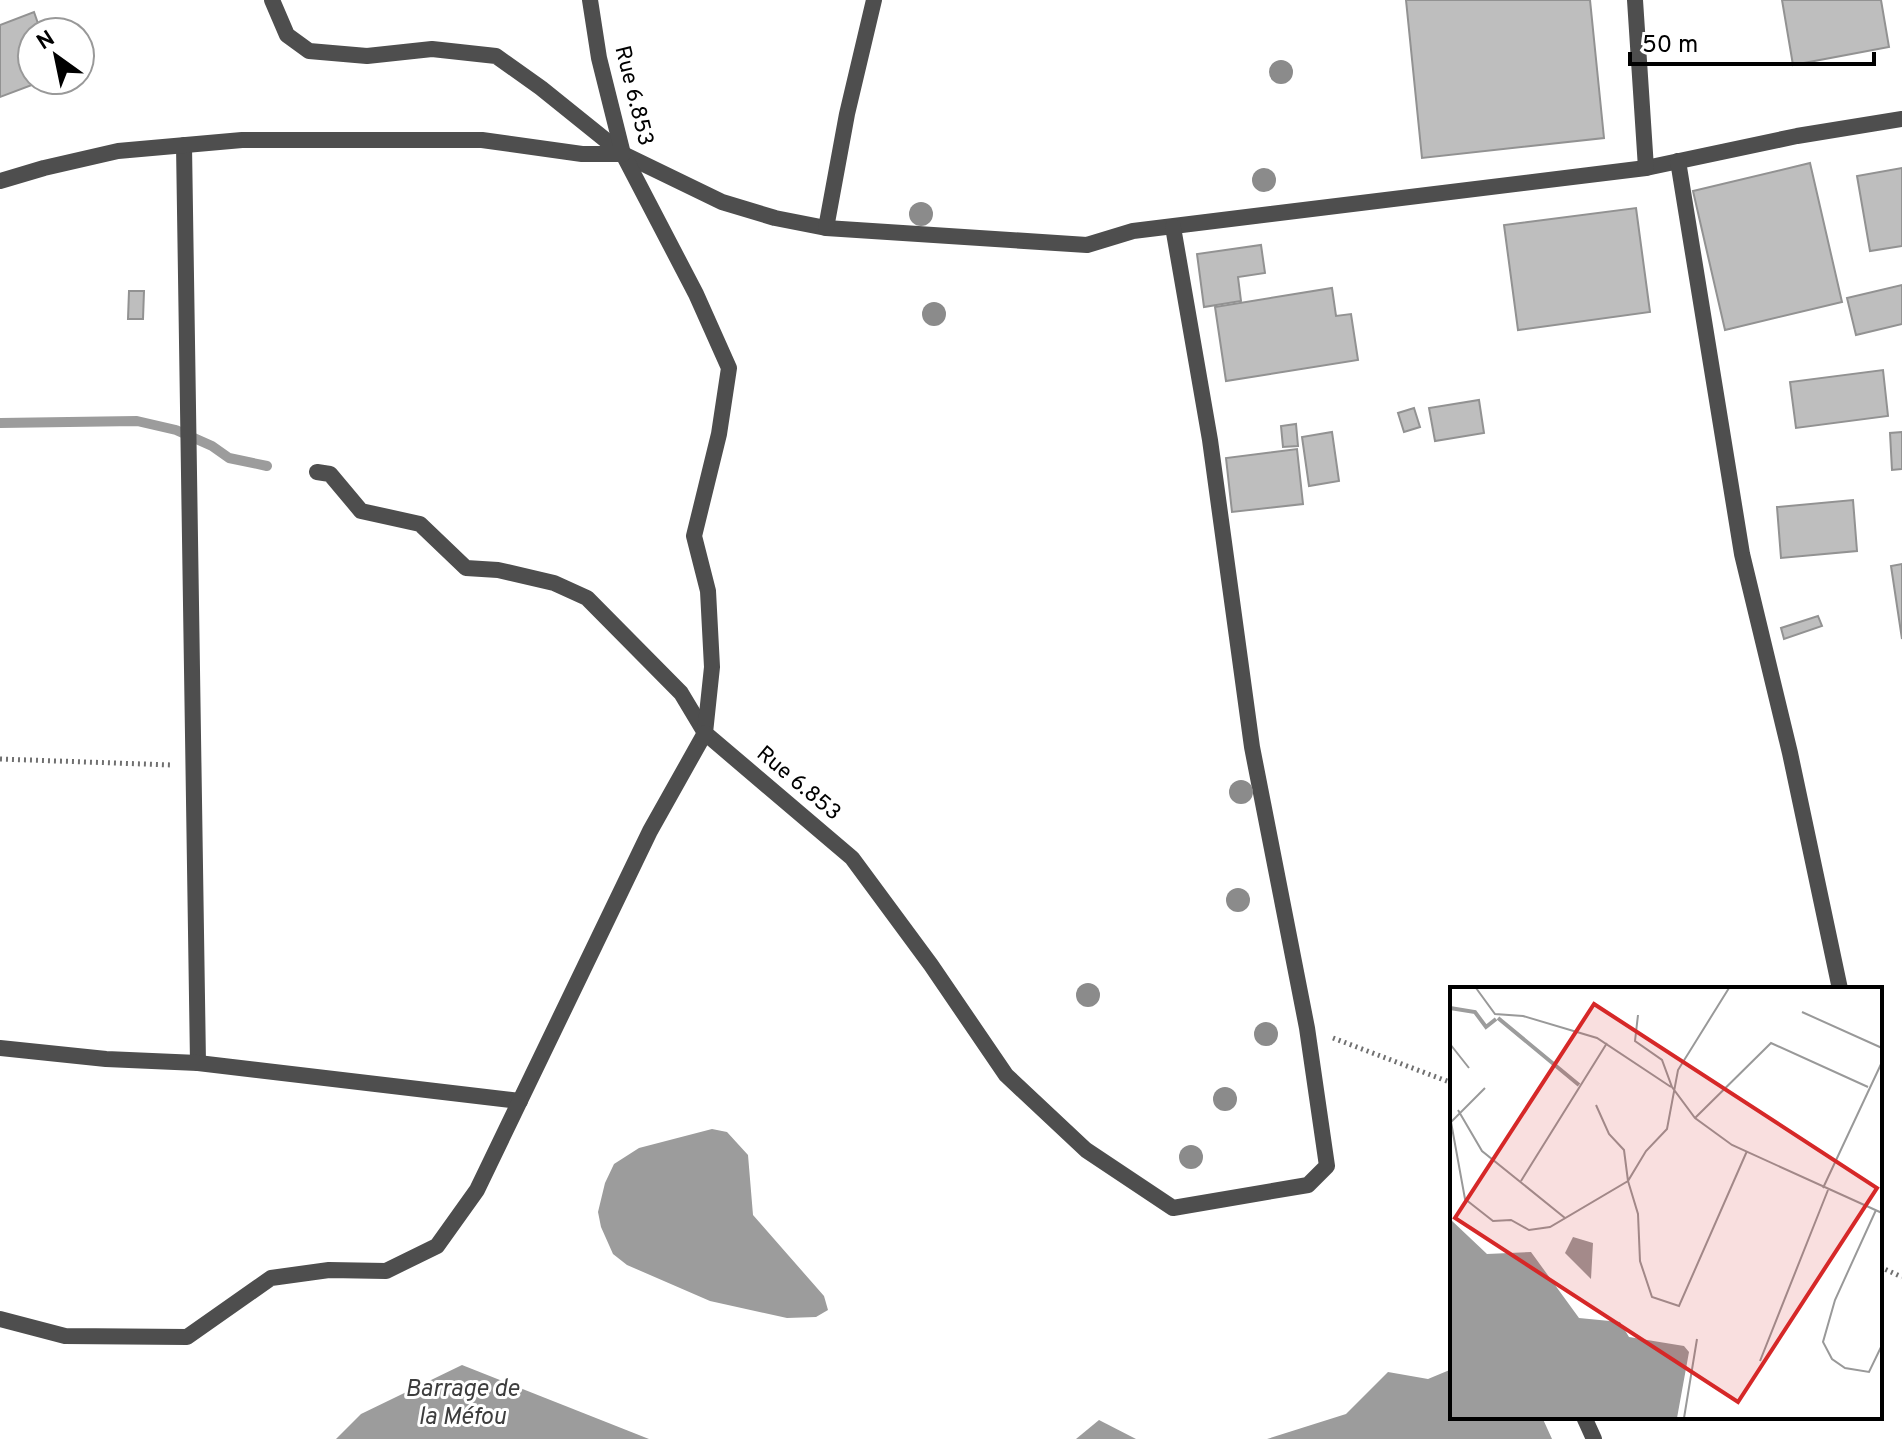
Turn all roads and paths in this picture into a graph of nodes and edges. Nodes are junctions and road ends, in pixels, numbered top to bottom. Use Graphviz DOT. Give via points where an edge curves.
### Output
graph roads {
  1 [pos="272,0"];
  2 [pos="590,0"];
  3 [pos="874,0"];
  4 [pos="1635,0"];
  5 [pos="1902,119"];
  6 [pos="184,145"];
  7 [pos="623,154"];
  8 [pos="1678,161"];
  9 [pos="1646,168"];
  10 [pos="0,181"];
  11 [pos="1173,227"];
  12 [pos="826,228"];
  13 [pos="317,472"];
  14 [pos="705,733"];
  15 [pos="0,759"];
  16 [pos="193,766"];
  17 [pos="1840,987"];
  18 [pos="1307,1028"];
  19 [pos="0,1048"];
  20 [pos="198,1063"];
  21 [pos="1450,1082"];
  22 [pos="520,1101"];
  23 [pos="1882,1268"];
  24 [pos="1902,1277"];
  25 [pos="0,1319"];
  26 [pos="1585,1419"];
  27 [pos="1594,1439"];
  1 -- 7 [label="street" via="287,35 309,51 367,56 432,49 496,56"];
  2 -- 7 [label="street, Rue 6.853"];
  3 -- 12 [label="street"];
  4 -- 9 [label="street"];
  5 -- 8 [label="street"];
  6 -- 7 [label="street" via="242,140 482,140 582,154"];
  6 -- 10 [label="street" via="118,151"];
  6 -- 16 [label="street"];
  7 -- 12 [label="street" via="722,202"];
  7 -- 14 [label="street, Rue 6.853" via="729,368 694,536 710,621 712,667"];
  8 -- 9 [label="street"];
  8 -- 17 [label="street" via="1742,554"];
  9 -- 11 [label="street"];
  11 -- 12 [label="street" via="1133,231 1087,245"];
  11 -- 18 [label="street" via="1210,440 1252,747"];
  13 -- 14 [label="street" via="330,474 361,511 420,524 466,568 554,583 587,598 681,693"];
  14 -- 18 [label="street, Rue 6.853" via="852,858 1006,1075 1086,1150 1173,1208 1308,1185 1327,1166"];
  14 -- 22 [label="street" via="650,831"];
  15 -- 16 [label="path"];
  16 -- 20 [label="street"];
  18 -- 21 [label="path"];
  19 -- 20 [label="street"];
  20 -- 22 [label="street"];
  22 -- 25 [label="street" via="477,1190 437,1246 386,1271 329,1270 271,1278 187,1337 65,1336"];
  23 -- 24 [label="path"];
  26 -- 27 [label="street"];
}
